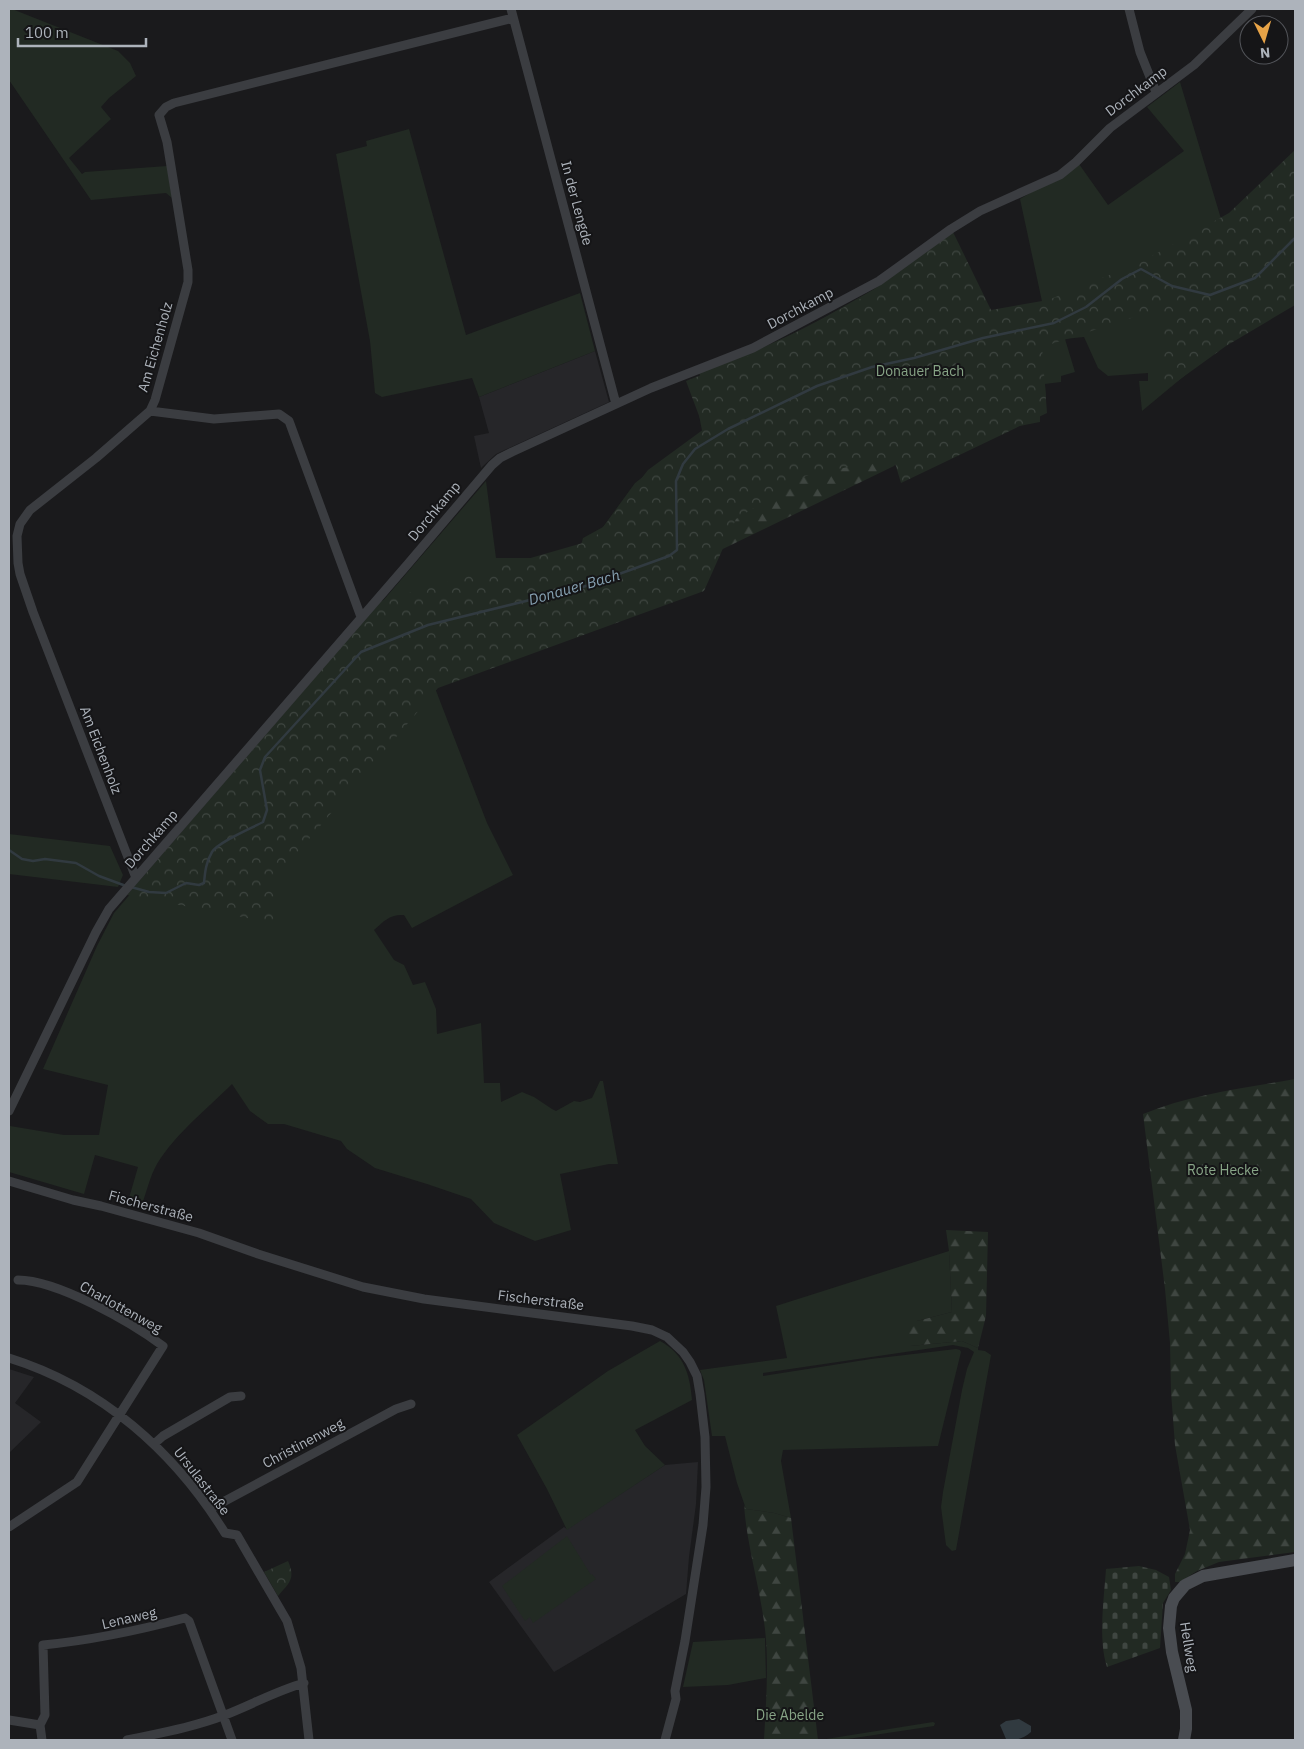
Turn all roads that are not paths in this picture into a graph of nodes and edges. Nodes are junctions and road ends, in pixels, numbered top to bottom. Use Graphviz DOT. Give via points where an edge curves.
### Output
graph roads {
  1 [pos="511,9"];
  2 [pos="1129,9"];
  3 [pos="1252,9"];
  4 [pos="513,18"];
  5 [pos="1156,92"];
  6 [pos="616,404"];
  7 [pos="150,411"];
  8 [pos="361,617"];
  9 [pos="131,884"];
  10 [pos="9,1111"];
  11 [pos="9,1181"];
  12 [pos="18,1280"];
  13 [pos="9,1358"];
  14 [pos="241,1396"];
  15 [pos="412,1404"];
  16 [pos="120,1414"];
  17 [pos="154,1444"];
  18 [pos="210,1509"];
  19 [pos="9,1527"];
  20 [pos="1295,1560"];
  21 [pos="304,1683"];
  22 [pos="222,1716"];
  23 [pos="9,1720"];
  24 [pos="40,1725"];
  25 [pos="42,1740"];
  26 [pos="127,1740"];
  27 [pos="232,1740"];
  28 [pos="309,1740"];
  29 [pos="665,1740"];
  30 [pos="1184,1740"];
  1 -- 4 [label="street, In der Lengde"];
  2 -- 5 [label="street" via="1140,52"];
  3 -- 5 [label="street, Dorchkamp" via="1194,65"];
  4 -- 6 [label="street, In der Lengde"];
  4 -- 7 [label="street, Am Eichenholz" via="174,103 161,110 159,118 167,142 188,282"];
  5 -- 6 [label="street, Dorchkamp" via="1110,128 1060,175 980,211 879,281 753,348"];
  6 -- 8 [label="street, Dorchkamp" via="496,462"];
  7 -- 8 [label="street" via="214,419 285,416"];
  7 -- 9 [label="street, Am Eichenholz" via="30,510 20,524 16,550 33,612"];
  8 -- 9 [label="street, Dorchkamp"];
  9 -- 10 [label="street, Dorchkamp" via="109,909 96,932"];
  11 -- 29 [label="street, Fischerstraße" via="190,1230 363,1287 424,1299 632,1326 652,1330 672,1342 697,1376 705,1437 706,1487 676,1699"];
  12 -- 16 [label="street, Charlottenweg" via="32,1280 89,1302 163,1346"];
  13 -- 16 [label="street, Ursulastraße" via="88,1393"];
  14 -- 17 [label="street" via="230,1397 162,1436"];
  15 -- 18 [label="street, Christinenweg" via="396,1409"];
  16 -- 17 [label="street, Ursulastraße"];
  16 -- 19 [label="street" via="77,1482"];
  17 -- 18 [label="street, Ursulastraße"];
  18 -- 21 [label="street, Ursulastraße" via="225,1533 237,1535 287,1621"];
  20 -- 30 [label="street, Hellweg" via="1203,1576 1185,1586 1174,1598 1170,1606 1169,1628 1186,1710"];
  21 -- 22 [label="street"];
  21 -- 28 [label="street, Ursulastraße"];
  22 -- 24 [label="street, Lenaweg" via="189,1621 185,1618 86,1641 43,1645 46,1715"];
  22 -- 26 [label="street"];
  22 -- 27 [label="street, Lenaweg"];
  23 -- 24 [label="street"];
  24 -- 25 [label="street, Lenaweg"];
}
